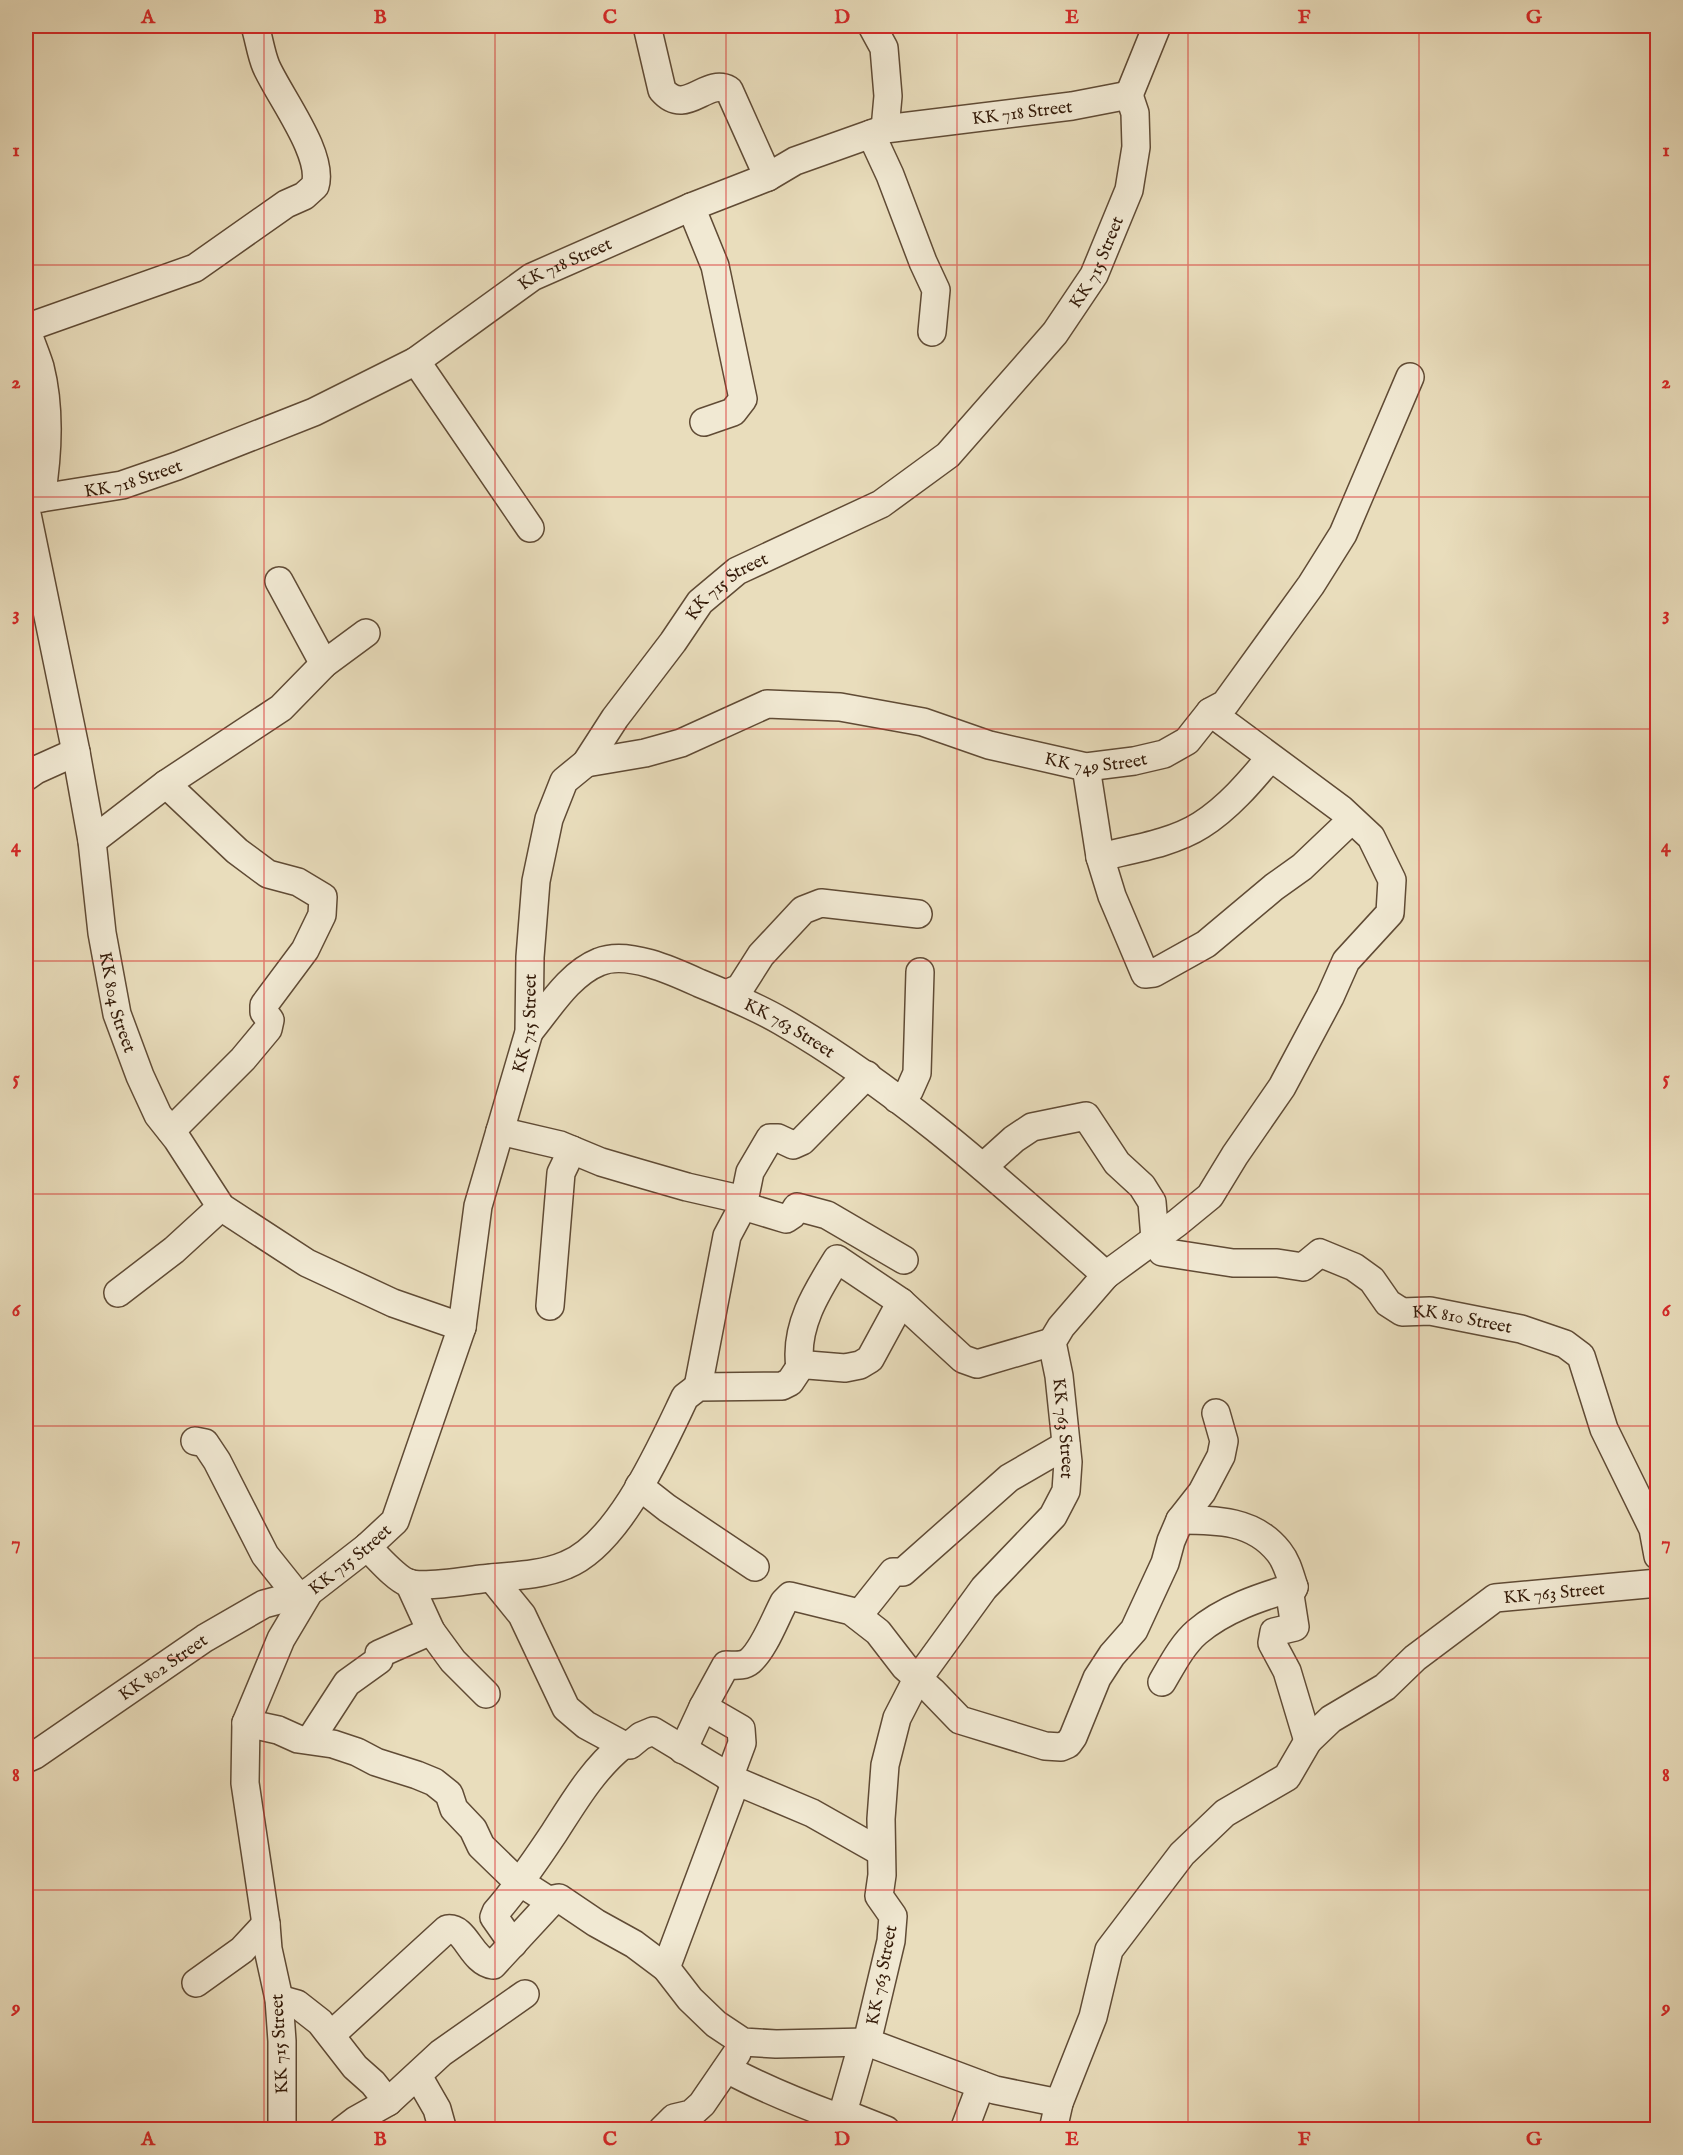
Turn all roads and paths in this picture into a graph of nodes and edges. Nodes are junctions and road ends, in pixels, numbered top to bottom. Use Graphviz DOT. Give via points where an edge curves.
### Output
graph roads {
  1 [pos="255,26"];
  2 [pos="647,26"];
  3 [pos="872,26"];
  4 [pos="1156,26"];
  5 [pos="1129,95"];
  6 [pos="878,132"];
  7 [pos="768,177"];
  8 [pos="691,207"];
  9 [pos="26,328"];
  10 [pos="932,332"];
  11 [pos="416,361"];
  12 [pos="1410,377"];
  13 [pos="704,422"];
  14 [pos="31,500"];
  15 [pos="530,528"];
  16 [pos="279,581"];
  17 [pos="366,633"];
  18 [pos="324,664"];
  19 [pos="1210,712"];
  20 [pos="76,752"];
  21 [pos="1270,758"];
  22 [pos="586,763"];
  23 [pos="1086,767"];
  24 [pos="26,777"];
  25 [pos="166,784"];
  26 [pos="1343,828"];
  27 [pos="92,841"];
  28 [pos="1101,857"];
  29 [pos="918,914"];
  30 [pos="920,972"];
  31 [pos="726,994"];
  32 [pos="529,1032"];
  33 [pos="867,1075"];
  34 [pos="897,1099"];
  35 [pos="171,1131"];
  36 [pos="500,1131"];
  37 [pos="572,1150"];
  38 [pos="983,1167"];
  39 [pos="743,1203"];
  40 [pos="221,1207"];
  41 [pos="1155,1239"];
  42 [pos="904,1260"];
  43 [pos="1106,1275"];
  44 [pos="118,1293"];
  45 [pos="901,1302"];
  46 [pos="550,1306"];
  47 [pos="462,1327"];
  48 [pos="1052,1342"];
  49 [pos="800,1367"];
  50 [pos="698,1387"];
  51 [pos="1216,1413"];
  52 [pos="195,1441"];
  53 [pos="1066,1445"];
  54 [pos="639,1486"];
  55 [pos="1180,1520"];
  56 [pos="367,1547"];
  57 [pos="1658,1556"];
  58 [pos="755,1567"];
  59 [pos="492,1578"];
  60 [pos="409,1583"];
  61 [pos="1658,1583"];
  62 [pos="1294,1587"];
  63 [pos="303,1594"];
  64 [pos="858,1616"];
  65 [pos="431,1631"];
  66 [pos="918,1679"];
  67 [pos="1162,1682"];
  68 [pos="486,1694"];
  69 [pos="703,1707"];
  70 [pos="246,1723"];
  71 [pos="310,1740"];
  72 [pos="1308,1741"];
  73 [pos="622,1745"];
  74 [pos="683,1750"];
  75 [pos="26,1759"];
  76 [pos="733,1779"];
  77 [pos="881,1852"];
  78 [pos="519,1882"];
  79 [pos="551,1902"];
  80 [pos="266,1924"];
  81 [pos="513,1944"];
  82 [pos="666,1968"];
  83 [pos="196,1983"];
  84 [pos="525,1994"];
  85 [pos="279,1999"];
  86 [pos="331,2035"];
  87 [pos="744,2042"];
  88 [pos="865,2042"];
  89 [pos="727,2069"];
  90 [pos="418,2076"];
  91 [pos="981,2085"];
  92 [pos="388,2102"];
  93 [pos="1059,2103"];
  94 [pos="843,2113"];
  95 [pos="282,2130"];
  96 [pos="344,2130"];
  97 [pos="439,2130"];
  98 [pos="662,2130"];
  99 [pos="886,2130"];
  100 [pos="964,2130"];
  101 [pos="1053,2130"];
  1 -- 9 [label="street" via="266,66 304,134 317,173 315,186 195,268"];
  2 -- 7 [label="street" via="662,90 669,99 680,102 716,88 729,90"];
  3 -- 6 [label="street" via="884,48 888,96"];
  4 -- 5 [label="street"];
  5 -- 6 [label="street, KK 718 Street"];
  5 -- 22 [label="street, KK 715 Street" via="1135,113 1136,147 1130,190 1094,274 1055,333 948,455 881,504 736,571 700,602"];
  6 -- 7 [label="street, KK 718 Street" via="795,161"];
  6 -- 10 [label="street" via="890,175 936,290"];
  7 -- 8 [label="street, KK 718 Street"];
  8 -- 11 [label="street, KK 718 Street" via="532,277"];
  8 -- 13 [label="street" via="715,266 744,399 733,412"];
  9 -- 14 [label="street, KK 804 Street" via="40,368 46,415 47,459"];
  11 -- 14 [label="street, KK 718 Street" via="314,412 177,466 122,485"];
  11 -- 15 [label="street"];
  12 -- 19 [label="street, KK 749 Street" via="1343,534 1225,704"];
  14 -- 20 [label="street, KK 804 Street"];
  16 -- 18 [label="street"];
  17 -- 18 [label="street"];
  18 -- 25 [label="street" via="281,708"];
  19 -- 21 [label="street"];
  19 -- 23 [label="street, KK 749 Street" via="1187,741 1164,754"];
  20 -- 24 [label="street"];
  20 -- 27 [label="street, KK 804 Street"];
  21 -- 28 [label="street" via="1244,790 1201,826 1160,843"];
  21 -- 41 [label="street" via="1341,809 1371,837 1392,880 1390,913 1346,962 1282,1087 1210,1196"];
  22 -- 23 [label="street, KK 749 Street" via="681,743 767,704 840,707 923,722 989,746"];
  22 -- 32 [label="street, KK 715 Street" via="564,781 549,819 538,870 530,957"];
  23 -- 28 [label="street"];
  25 -- 27 [label="street"];
  25 -- 35 [label="street" via="237,851 268,874 298,882 323,897 322,915 305,950 264,1005 270,1020 268,1029"];
  26 -- 28 [label="street" via="1302,867 1206,944 1154,973 1145,974 1112,896"];
  27 -- 35 [label="street, KK 804 Street" via="102,933 117,1014 158,1115"];
  29 -- 31 [label="street" via="821,903 803,910 760,955 740,988"];
  30 -- 34 [label="street" via="917,1073 909,1091"];
  31 -- 32 [label="street, KK 763 Street" via="640,961 599,962 572,979"];
  31 -- 33 [label="street, KK 763 Street" via="780,1020"];
  32 -- 36 [label="street, KK 715 Street"];
  33 -- 34 [label="street, KK 763 Street"];
  33 -- 39 [label="street" via="802,1141 793,1145 770,1138 750,1172"];
  34 -- 38 [label="street, KK 763 Street"];
  35 -- 40 [label="street, KK 804 Street"];
  36 -- 37 [label="street"];
  36 -- 47 [label="street, KK 715 Street" via="478,1206"];
  37 -- 39 [label="street"];
  37 -- 46 [label="street" via="561,1173"];
  38 -- 41 [label="street" via="1032,1127 1086,1116 1117,1163 1142,1186 1152,1202"];
  38 -- 43 [label="street, KK 763 Street"];
  39 -- 42 [label="street" via="786,1219 797,1207 827,1215"];
  39 -- 50 [label="street" via="727,1236"];
  40 -- 44 [label="street"];
  40 -- 47 [label="street, KK 804 Street" via="307,1263 393,1303"];
  41 -- 43 [label="street"];
  41 -- 57 [label="street, KK 810 Street" via="1162,1252 1233,1263 1303,1267 1320,1253 1354,1267 1372,1280 1388,1303 1402,1312 1430,1311 1521,1329 1565,1344 1581,1356 1604,1429 1653,1529"];
  43 -- 48 [label="street"];
  45 -- 48 [label="street" via="963,1359 977,1364"];
  45 -- 49 [label="street" via="870,1359 845,1368"];
  45 -- 49 [label="street" via="837,1259 815,1295 804,1323"];
  47 -- 56 [label="street, KK 715 Street" via="395,1521"];
  48 -- 53 [label="street, KK 763 Street"];
  49 -- 50 [label="street" via="790,1382 782,1386"];
  50 -- 54 [label="street" via="685,1397"];
  51 -- 55 [label="street" via="1224,1441 1221,1456 1202,1492"];
  52 -- 63 [label="street" via="205,1443 217,1461 265,1555"];
  53 -- 64 [label="street" via="1009,1478 903,1572 893,1572"];
  53 -- 66 [label="street, KK 763 Street" via="1066,1491 1053,1516 984,1588"];
  54 -- 58 [label="street"];
  54 -- 59 [label="street" via="591,1551 566,1565 539,1573"];
  55 -- 62 [label="street" via="1221,1520 1255,1531 1279,1552"];
  55 -- 66 [label="street" via="1134,1630 1097,1678 1068,1744 1060,1748 1045,1746 960,1720"];
  56 -- 60 [label="street"];
  56 -- 63 [label="street, KK 715 Street"];
  59 -- 60 [label="street"];
  59 -- 73 [label="street" via="522,1615 566,1708 586,1725"];
  60 -- 65 [label="street"];
  61 -- 72 [label="street, KK 763 Street" via="1495,1598 1415,1658 1385,1687 1331,1719"];
  62 -- 67 [label="street" via="1227,1612 1196,1633"];
  62 -- 72 [label="street" via="1290,1595 1295,1628 1274,1632 1272,1643 1287,1671"];
  63 -- 70 [label="street, KK 715 Street"];
  63 -- 75 [label="street, KK 802 Street" via="264,1604 205,1638"];
  64 -- 66 [label="street" via="878,1632 904,1668"];
  64 -- 69 [label="street" via="789,1596 749,1662 726,1665"];
  65 -- 68 [label="street" via="453,1661"];
  65 -- 71 [label="street" via="379,1654 380,1660 347,1683"];
  66 -- 77 [label="street, KK 763 Street" via="897,1718 885,1766"];
  69 -- 74 [label="street"];
  69 -- 76 [label="street" via="741,1729 742,1743"];
  70 -- 71 [label="street"];
  70 -- 80 [label="street, KK 715 Street" via="245,1783"];
  71 -- 78 [label="street" via="357,1752 434,1782 449,1794 454,1809 473,1829 481,1846"];
  72 -- 93 [label="street, KK 763 Street" via="1287,1778 1225,1813 1182,1854 1109,1950 1093,2017"];
  73 -- 74 [label="street" via="630,1745 653,1731"];
  73 -- 78 [label="street" via="581,1790"];
  74 -- 76 [label="street"];
  76 -- 77 [label="street" via="812,1813"];
  76 -- 82 [label="street"];
  77 -- 88 [label="street, KK 763 Street" via="879,1896 893,1916 891,1941"];
  78 -- 79 [label="street"];
  78 -- 81 [label="street" via="494,1917"];
  79 -- 81 [label="street"];
  79 -- 82 [label="street" via="564,1899"];
  80 -- 83 [label="street" via="242,1950"];
  80 -- 85 [label="street, KK 715 Street"];
  81 -- 86 [label="street" via="493,1965 488,1965 456,1930 447,1929"];
  82 -- 87 [label="street" via="716,2024"];
  84 -- 90 [label="street" via="441,2053"];
  85 -- 86 [label="street" via="297,2004"];
  85 -- 95 [label="street, KK 715 Street"];
  86 -- 92 [label="street"];
  87 -- 88 [label="street"];
  87 -- 89 [label="street"];
  88 -- 91 [label="street, KK 763 Street"];
  88 -- 94 [label="street"];
  89 -- 94 [label="street" via="803,2105 837,2117"];
  89 -- 98 [label="street" via="691,2114 674,2118"];
  90 -- 92 [label="street"];
  90 -- 97 [label="street" via="437,2109 442,2127"];
  91 -- 93 [label="street, KK 763 Street"];
  91 -- 100 [label="street"];
  92 -- 96 [label="street"];
  93 -- 101 [label="street, KK 763 Street"];
  94 -- 99 [label="street"];
}
